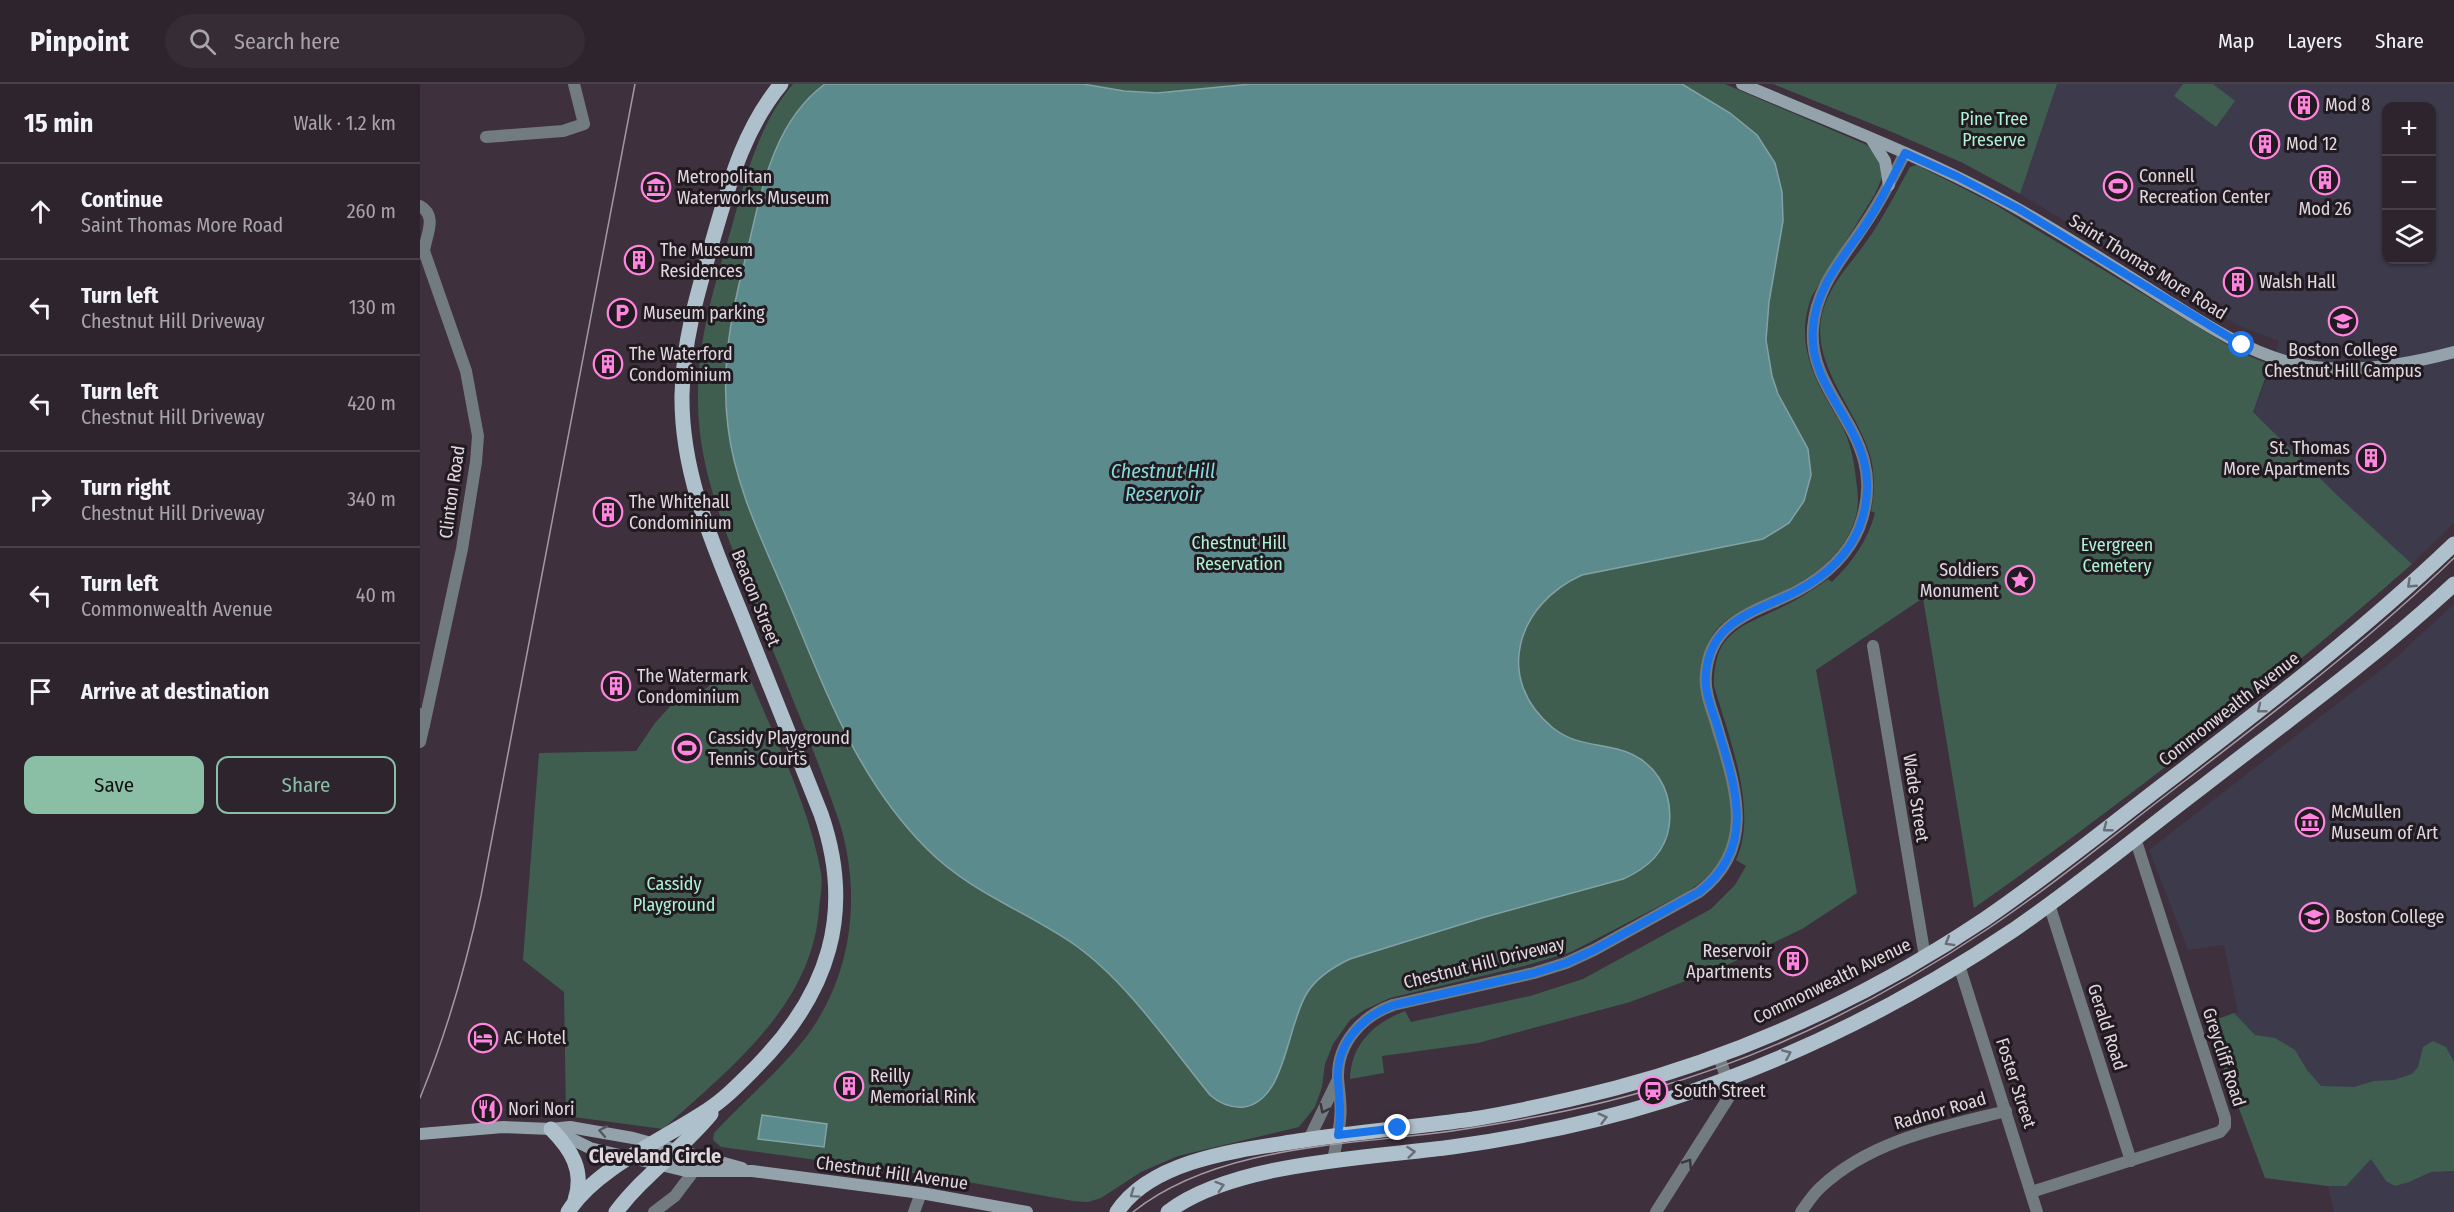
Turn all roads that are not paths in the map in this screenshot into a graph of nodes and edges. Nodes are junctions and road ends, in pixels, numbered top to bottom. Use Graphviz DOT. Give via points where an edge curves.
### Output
graph roads {
  1 [pos="574,84"];
  2 [pos="781,84"];
  3 [pos="1744,84"];
  4 [pos="486,137"];
  5 [pos="1872,139"];
  6 [pos="1905,153"];
  7 [pos="1889,185"];
  8 [pos="420,206"];
  9 [pos="422,249"];
  10 [pos="2454,352"];
  11 [pos="2454,544"];
  12 [pos="2454,584"];
  13 [pos="1873,646"];
  14 [pos="422,719"];
  15 [pos="420,742"];
  16 [pos="2135,838"];
  17 [pos="2078,850"];
  18 [pos="2093,870"];
  19 [pos="2049,904"];
  20 [pos="1925,957"];
  21 [pos="1959,965"];
  22 [pos="1718,1055"];
  23 [pos="1338,1078"];
  24 [pos="1728,1079"];
  25 [pos="722,1100"];
  26 [pos="2006,1112"];
  27 [pos="551,1129"];
  28 [pos="420,1134"];
  29 [pos="1338,1135"];
  30 [pos="1309,1139"];
  31 [pos="654,1143"];
  32 [pos="677,1149"];
  33 [pos="631,1158"];
  34 [pos="1333,1161"];
  35 [pos="2131,1161"];
  36 [pos="659,1165"];
  37 [pos="752,1171"];
  38 [pos="693,1172"];
  39 [pos="2031,1192"];
  40 [pos="921,1193"];
  41 [pos="1192,1197"];
  42 [pos="671,1206"];
  43 [pos="570,1209"];
  44 [pos="621,1210"];
  45 [pos="654,1212"];
  46 [pos="914,1212"];
  47 [pos="1027,1212"];
  48 [pos="1117,1212"];
  49 [pos="1168,1212"];
  50 [pos="1180,1212"];
  51 [pos="1656,1212"];
  52 [pos="1801,1212"];
  53 [pos="2037,1212"];
  1 -- 4 [label="street" via="584,124 563,131"];
  2 -- 25 [label="main road, Beacon Street" via="749,131 728,188 689,325 683,414 689,465 705,522 826,828 835,869 835,912 828,951 808,1004 775,1048"];
  3 -- 5 [label="main road"];
  5 -- 6 [label="main road"];
  5 -- 7 [label="main road" via="1885,161"];
  6 -- 7 [label="street, Chestnut Hill Driveway"];
  6 -- 10 [label="main road, Saint Thomas More Road" via="2019,209 2220,333 2268,356 2341,368 2390,365"];
  7 -- 23 [label="street, Chestnut Hill Driveway" via="1826,282 1818,300 1813,330 1818,364 1864,459 1866,493 1859,526 1844,554 1824,574 1731,624 1717,639 1709,657 1705,676 1708,695 1737,805 1735,842 1726,863 1699,892 1566,963 1382,1009 1352,1034 1342,1054"];
  8 -- 9 [label="street, Clinton Road" via="429,214 431,224"];
  9 -- 14 [label="street, Clinton Road" via="466,371 478,436 462,549"];
  11 -- 17 [label="main road, Commonwealth Avenue, one-way" via="2320,664"];
  12 -- 16 [label="main road" via="2371,656"];
  13 -- 20 [label="street, Wade Street"];
  14 -- 15 [label="street, Clinton Road"];
  16 -- 18 [label="main road"];
  16 -- 35 [label="street, Greycliff Road" via="2226,1123 2220,1132"];
  17 -- 18 [label="main road"];
  17 -- 20 [label="main road, Commonwealth Avenue, one-way"];
  18 -- 19 [label="main road"];
  19 -- 21 [label="main road"];
  19 -- 35 [label="street, Gerald Road"];
  20 -- 22 [label="main road, Commonwealth Avenue" via="1824,1011"];
  24 -- 21 [label="main road, one-way" via="1855,1024"];
  21 -- 26 [label="street, Foster Street"];
  22 -- 24 [label="street"];
  22 -- 29 [label="main road, Commonwealth Avenue" via="1621,1086 1509,1113"];
  23 -- 29 [label="street, Chestnut Hill Driveway"];
  23 -- 30 [label="street, Chestnut Hill Driveway, one-way"];
  34 -- 24 [label="main road, one-way" via="1449,1148 1551,1130 1635,1109"];
  51 -- 24 [label="street, one-way" via="1726,1103"];
  25 -- 31 [label="main road, Beacon Street"];
  25 -- 32 [label="main road, Beacon Street"];
  26 -- 39 [label="street, Foster Street"];
  26 -- 52 [label="street, Radnor Road" via="1922,1132 1870,1154 1820,1188"];
  27 -- 28 [label="main road, Chestnut Hill Avenue" via="503,1127"];
  31 -- 27 [label="main road, Chestnut Hill Avenue, one-way" via="600,1130"];
  27 -- 33 [label="main road, Chestnut Hill Avenue" via="580,1144"];
  27 -- 43 [label="main road" via="566,1144 578,1168 578,1186"];
  29 -- 30 [label="main road, Commonwealth Avenue"];
  29 -- 34 [label="street, Chestnut Hill Driveway"];
  30 -- 48 [label="main road, Commonwealth Avenue, one-way" via="1248,1148 1189,1163 1128,1197"];
  31 -- 32 [label="main road, Chestnut Hill Avenue"];
  31 -- 33 [label="main road, Beacon Street"];
  32 -- 36 [label="main road, Beacon Street"];
  32 -- 37 [label="main road, Chestnut Hill Avenue"];
  33 -- 36 [label="main road, Chestnut Hill Avenue"];
  33 -- 43 [label="main road, Beacon Street" via="589,1185"];
  41 -- 34 [label="main road, one-way" via="1245,1178"];
  35 -- 39 [label="street, Greycliff Road"];
  36 -- 38 [label="main road, Chestnut Hill Avenue"];
  36 -- 44 [label="main road, Beacon Street"];
  37 -- 38 [label="main road, Chestnut Hill Avenue"];
  37 -- 40 [label="main road, Chestnut Hill Avenue"];
  38 -- 42 [label="street"];
  39 -- 53 [label="street, Foster Street"];
  40 -- 46 [label="street"];
  40 -- 47 [label="main road, Chestnut Hill Avenue"];
  41 -- 49 [label="main road"];
  41 -- 50 [label="main road"];
  42 -- 45 [label="street"];
}
